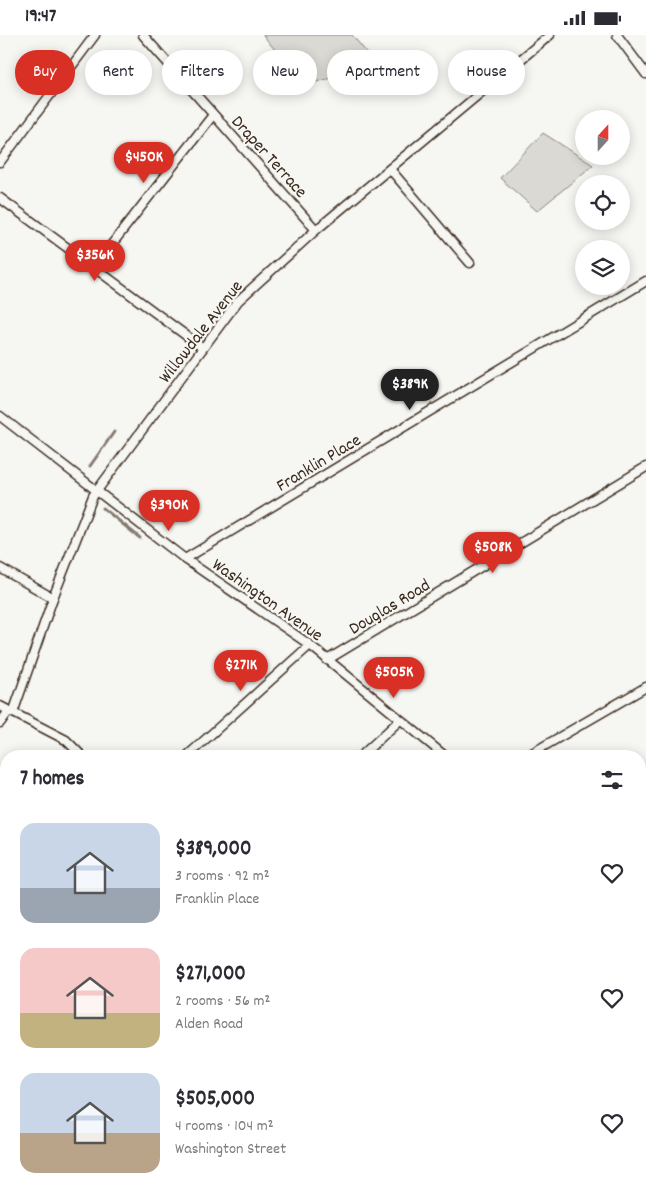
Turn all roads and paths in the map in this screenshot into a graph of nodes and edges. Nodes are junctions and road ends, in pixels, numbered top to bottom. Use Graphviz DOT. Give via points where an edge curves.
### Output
graph roads {
  1 [pos="95,35"];
  2 [pos="143,35"];
  3 [pos="550,35"];
  4 [pos="617,35"];
  5 [pos="646,73"];
  6 [pos="213,115"];
  7 [pos="0,162"];
  8 [pos="390,169"];
  9 [pos="0,198"];
  10 [pos="316,230"];
  11 [pos="470,263"];
  12 [pos="94,267"];
  13 [pos="646,281"];
  14 [pos="203,348"];
  15 [pos="0,416"];
  16 [pos="646,467"];
  17 [pos="97,491"];
  18 [pos="185,559"];
  19 [pos="0,568"];
  20 [pos="53,598"];
  21 [pos="310,645"];
  22 [pos="328,660"];
  23 [pos="646,687"];
  24 [pos="0,706"];
  25 [pos="11,712"];
  26 [pos="400,719"];
  27 [pos="0,723"];
  28 [pos="76,750"];
  29 [pos="194,750"];
  30 [pos="367,750"];
  31 [pos="438,750"];
  32 [pos="536,750"];
  1 -- 7 [label="street"];
  2 -- 6 [label="street, Draper Terrace"];
  3 -- 8 [label="street, Willowdale Avenue"];
  4 -- 5 [label="street"];
  6 -- 10 [label="street, Draper Terrace"];
  6 -- 12 [label="street"];
  8 -- 10 [label="street, Willowdale Avenue"];
  8 -- 11 [label="street"];
  9 -- 12 [label="street"];
  10 -- 14 [label="street, Willowdale Avenue" via="238,301"];
  12 -- 14 [label="street"];
  13 -- 18 [label="street, Franklin Place"];
  14 -- 17 [label="street, Willowdale Avenue"];
  15 -- 17 [label="street, Washington Avenue"];
  16 -- 22 [label="street, Douglas Road"];
  17 -- 18 [label="street, Washington Avenue"];
  17 -- 20 [label="street, Willowdale Avenue"];
  18 -- 21 [label="street, Washington Avenue"];
  19 -- 20 [label="street"];
  20 -- 25 [label="street, Willowdale Avenue"];
  21 -- 22 [label="street, Washington Avenue"];
  21 -- 29 [label="street"];
  22 -- 26 [label="street, Washington Avenue"];
  23 -- 32 [label="street"];
  24 -- 25 [label="street"];
  25 -- 27 [label="street, Willowdale Avenue"];
  25 -- 28 [label="street" via="66,739"];
  26 -- 30 [label="street"];
  26 -- 31 [label="street, Washington Avenue"];
}
